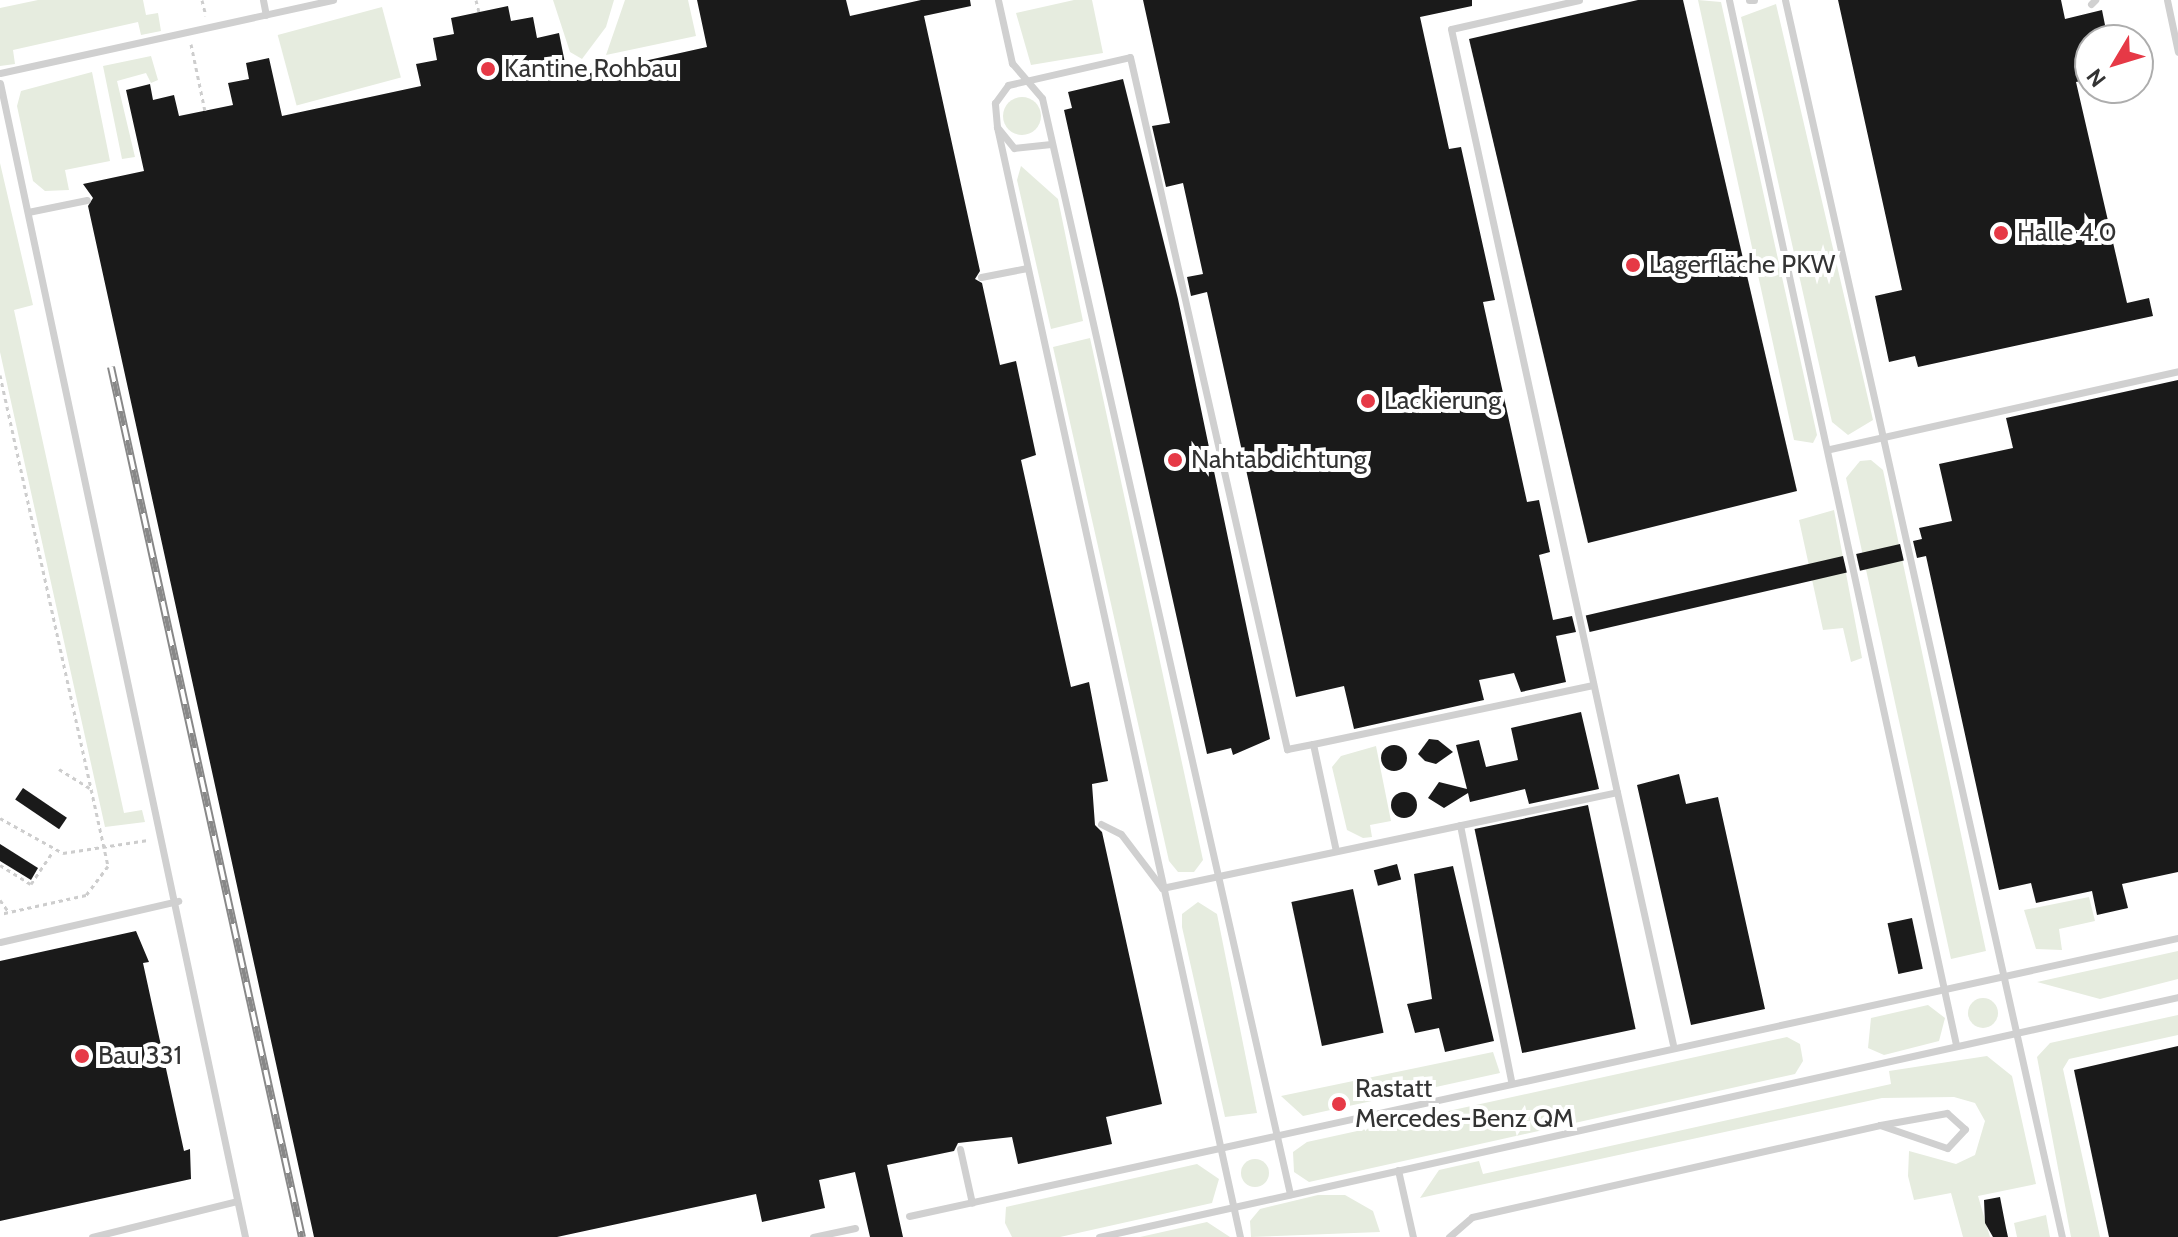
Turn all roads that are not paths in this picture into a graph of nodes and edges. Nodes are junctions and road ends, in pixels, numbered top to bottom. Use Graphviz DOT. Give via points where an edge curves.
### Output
graph roads {
  1 [pos="263,0"];
  2 [pos="333,0"];
  3 [pos="998,0"];
  4 [pos="1579,0"];
  5 [pos="1729,0"];
  6 [pos="1785,0"];
  7 [pos="2167,0"];
  8 [pos="266,15"];
  9 [pos="2178,52"];
  10 [pos="0,73"];
  11 [pos="1024,80"];
  12 [pos="0,83"];
  13 [pos="997,127"];
  14 [pos="1051,144"];
  15 [pos="87,200"];
  16 [pos="28,212"];
  17 [pos="1027,268"];
  18 [pos="981,277"];
  19 [pos="2178,371"];
  20 [pos="1886,436"];
  21 [pos="1830,449"];
  22 [pos="1593,685"];
  23 [pos="1313,744"];
  24 [pos="1617,792"];
  25 [pos="1101,824"];
  26 [pos="1460,825"];
  27 [pos="1336,851"];
  28 [pos="1216,877"];
  29 [pos="1162,888"];
  30 [pos="178,901"];
  31 [pos="2178,938"];
  32 [pos="0,942"];
  33 [pos="2005,977"];
  34 [pos="1942,991"];
  35 [pos="2178,997"];
  36 [pos="2018,1032"];
  37 [pos="1673,1044"];
  38 [pos="1956,1045"];
  39 [pos="1511,1081"];
  40 [pos="1880,1125"];
  41 [pos="1277,1134"];
  42 [pos="1220,1146"];
  43 [pos="960,1149"];
  44 [pos="1398,1170"];
  45 [pos="1290,1194"];
  46 [pos="237,1201"];
  47 [pos="972,1203"];
  48 [pos="1234,1207"];
  49 [pos="909,1216"];
  50 [pos="855,1228"];
  51 [pos="92,1237"];
  52 [pos="245,1237"];
  53 [pos="813,1237"];
  54 [pos="1099,1237"];
  55 [pos="1240,1237"];
  56 [pos="1413,1237"];
  57 [pos="1449,1237"];
  58 [pos="2062,1237"];
  1 -- 8 [label="lane"];
  2 -- 8 [label="lane"];
  3 -- 11 [label="lane" via="1012,63"];
  4 -- 22 [label="lane" via="1451,29"];
  5 -- 21 [label="lane"];
  6 -- 20 [label="lane"];
  7 -- 9 [label="lane"];
  8 -- 10 [label="lane"];
  11 -- 13 [label="lane" via="995,103"];
  11 -- 14 [label="lane" via="1042,98"];
  11 -- 23 [label="lane" via="1130,57 1287,749"];
  12 -- 16 [label="lane"];
  13 -- 14 [label="lane" via="1014,148"];
  13 -- 17 [label="lane"];
  14 -- 28 [label="lane"];
  15 -- 16 [label="lane"];
  16 -- 30 [label="lane"];
  17 -- 18 [label="lane"];
  17 -- 29 [label="lane"];
  19 -- 20 [label="lane"];
  20 -- 21 [label="lane"];
  20 -- 33 [label="lane"];
  21 -- 34 [label="lane"];
  22 -- 23 [label="lane"];
  22 -- 24 [label="lane"];
  23 -- 27 [label="lane"];
  24 -- 26 [label="lane"];
  24 -- 37 [label="lane"];
  25 -- 29 [label="lane" via="1121,834"];
  26 -- 27 [label="lane"];
  26 -- 39 [label="lane"];
  27 -- 28 [label="lane"];
  28 -- 29 [label="lane"];
  28 -- 41 [label="lane"];
  29 -- 42 [label="lane"];
  30 -- 32 [label="lane"];
  30 -- 46 [label="lane"];
  31 -- 33 [label="lane"];
  33 -- 34 [label="lane"];
  33 -- 36 [label="lane"];
  34 -- 37 [label="lane"];
  34 -- 38 [label="lane"];
  35 -- 36 [label="lane"];
  36 -- 38 [label="lane"];
  36 -- 58 [label="lane"];
  37 -- 39 [label="lane"];
  38 -- 44 [label="lane"];
  39 -- 41 [label="lane"];
  40 -- 40 [label="lane" via="1947,1113 1965,1129 1947,1148"];
  40 -- 57 [label="lane" via="1472,1217"];
  41 -- 42 [label="lane"];
  41 -- 45 [label="lane"];
  42 -- 47 [label="lane"];
  42 -- 48 [label="lane"];
  43 -- 47 [label="lane"];
  44 -- 45 [label="lane"];
  44 -- 56 [label="lane"];
  45 -- 48 [label="lane"];
  46 -- 51 [label="lane"];
  46 -- 52 [label="lane"];
  47 -- 49 [label="lane"];
  48 -- 54 [label="lane"];
  48 -- 55 [label="lane"];
  50 -- 53 [label="lane"];
}
